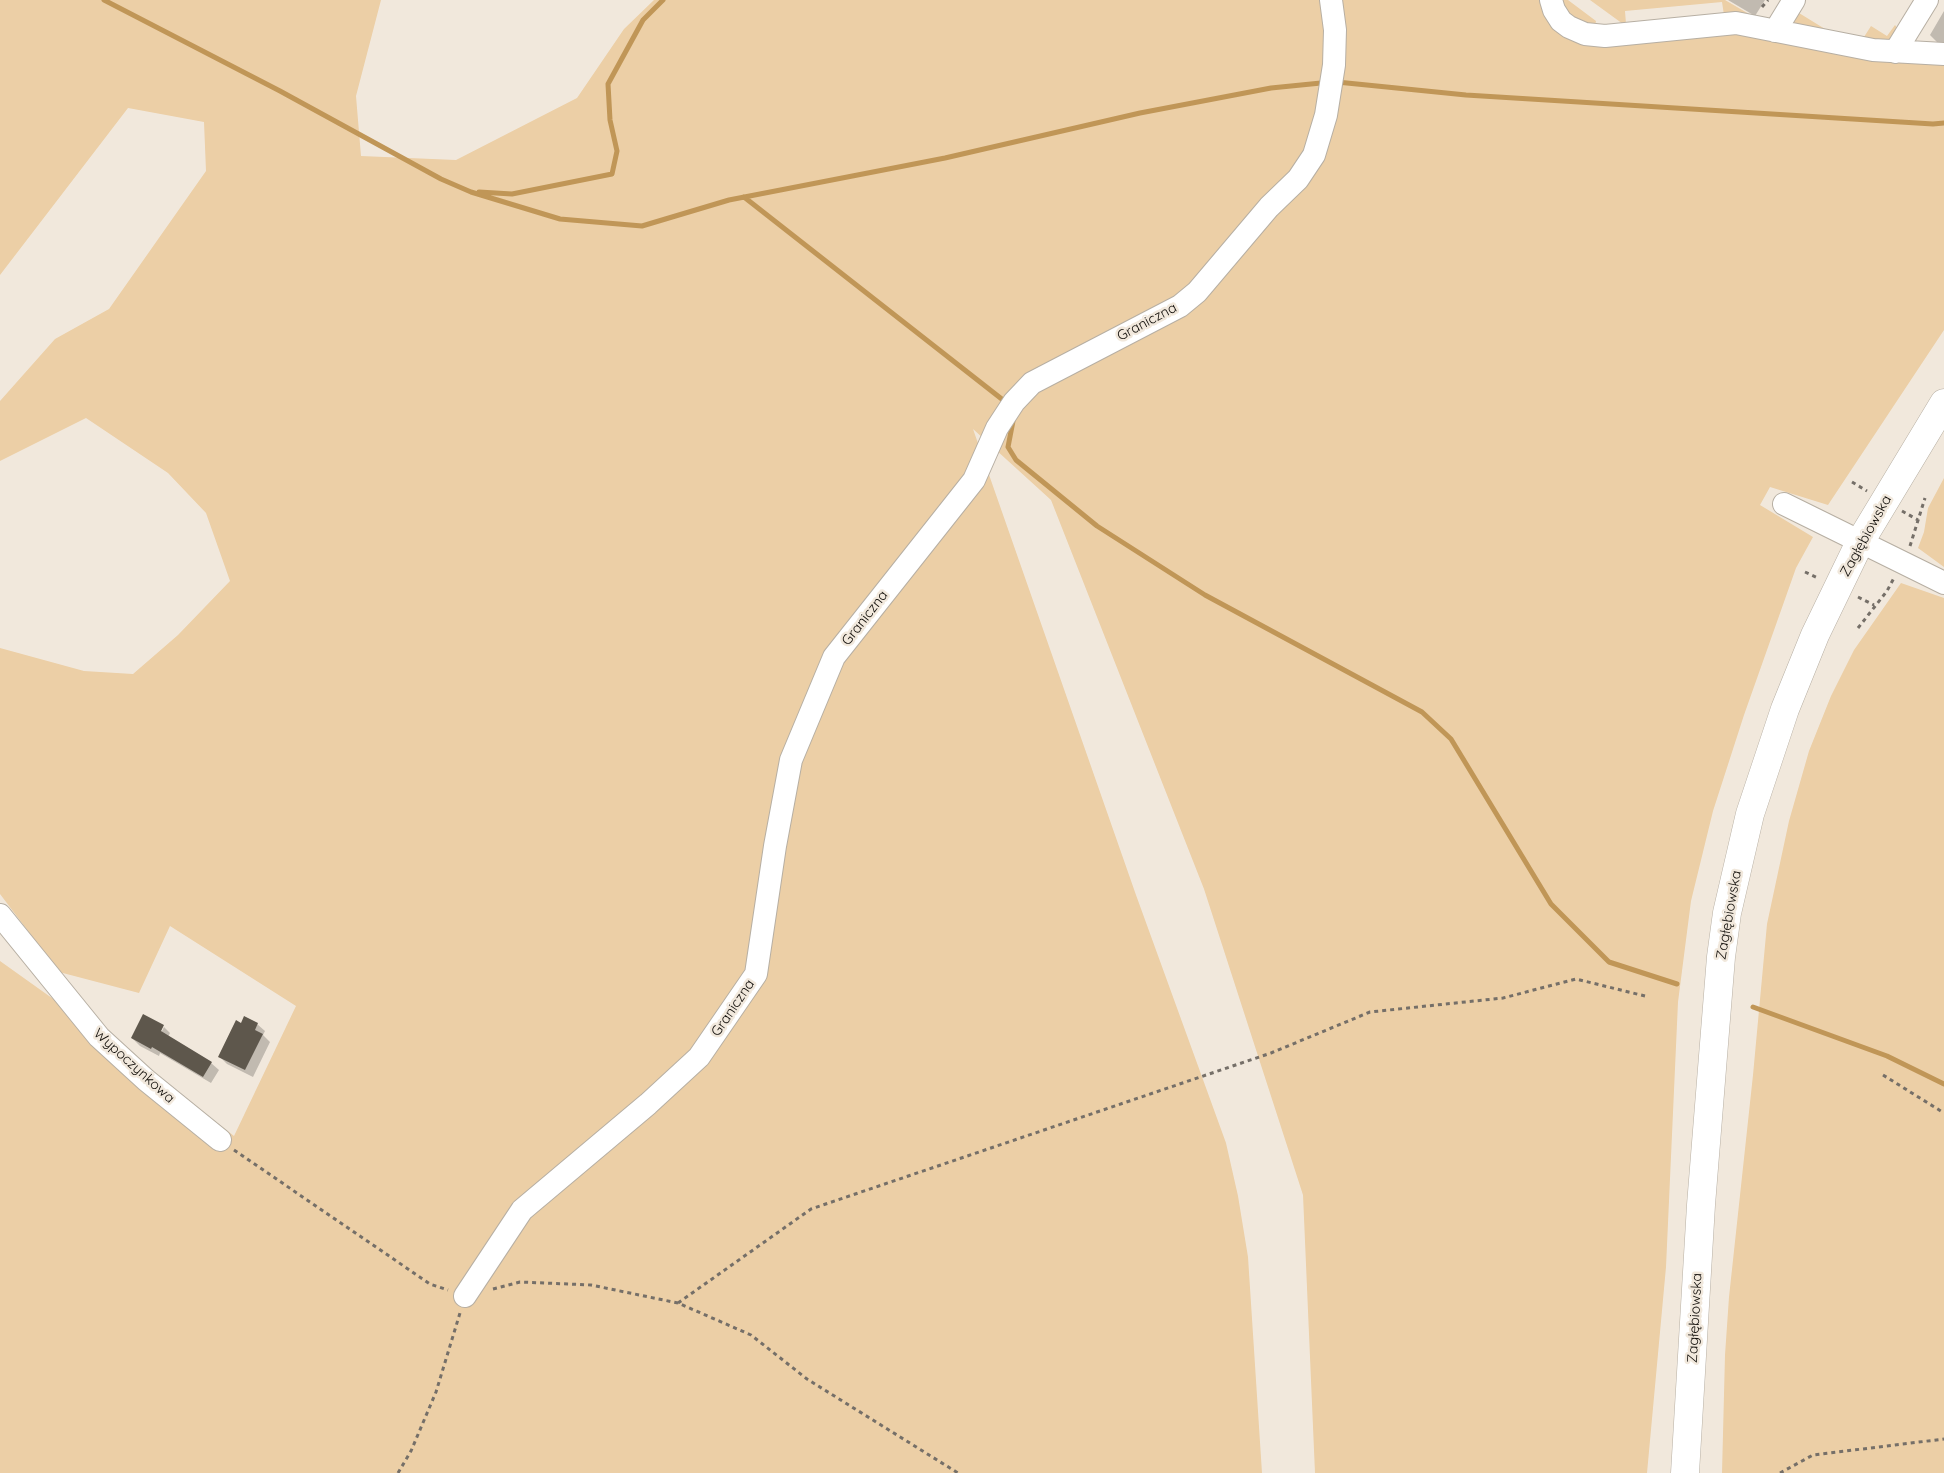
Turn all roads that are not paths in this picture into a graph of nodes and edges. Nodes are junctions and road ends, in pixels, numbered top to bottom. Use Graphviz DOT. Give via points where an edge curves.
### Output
graph roads {
  1 [pos="1331,0"];
  2 [pos="1551,0"];
  3 [pos="1794,0"];
  4 [pos="1927,0"];
  5 [pos="1776,31"];
  6 [pos="1895,52"];
  7 [pos="1944,54"];
  8 [pos="1944,403"];
  9 [pos="1784,504"];
  10 [pos="1860,542"];
  11 [pos="1944,584"];
  12 [pos="0,915"];
  13 [pos="220,1140"];
  14 [pos="465,1296"];
  15 [pos="1685,1473"];
  1 -- 14 [label="street, Graniczna" via="1334,65 1326,115 1314,156 1304,171 1180,306 1032,383 1014,402 997,428 974,480 834,657 791,760 756,974 699,1057 522,1210"];
  2 -- 5 [label="street" via="1554,10 1569,28 1585,34 1605,36 1736,24"];
  3 -- 5 [label="street"];
  4 -- 6 [label="street"];
  5 -- 6 [label="street"];
  6 -- 7 [label="street"];
  8 -- 10 [label="main road, Zagłębiowska"];
  9 -- 10 [label="street"];
  10 -- 11 [label="street"];
  10 -- 15 [label="main road, Zagłębiowska" via="1815,635 1785,709 1750,814 1727,913 1701,1205"];
  12 -- 13 [label="street, Wypoczynkowa" via="99,1037"];
}
